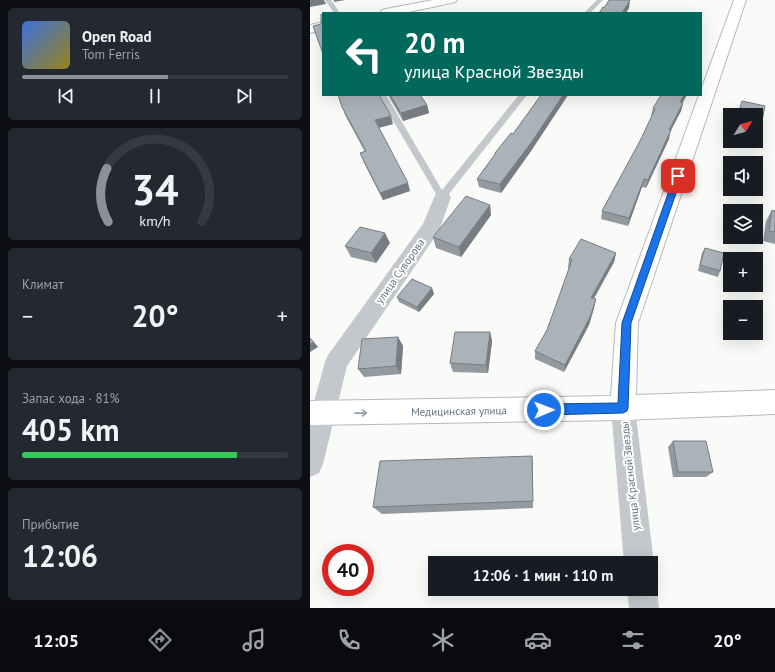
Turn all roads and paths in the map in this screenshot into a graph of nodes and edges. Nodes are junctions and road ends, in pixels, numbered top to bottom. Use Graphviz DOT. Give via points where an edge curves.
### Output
graph roads {
  1 [pos="328,0"];
  2 [pos="451,0"];
  3 [pos="600,0"];
  4 [pos="740,0"];
  5 [pos="336,12"];
  6 [pos="391,12"];
  7 [pos="588,12"];
  8 [pos="322,26"];
  9 [pos="310,29"];
  10 [pos="383,96"];
  11 [pos="522,96"];
  12 [pos="442,197"];
  13 [pos="775,402"];
  14 [pos="623,408"];
  15 [pos="316,414"];
  16 [pos="310,464"];
  17 [pos="638,556"];
  18 [pos="643,596"];
  19 [pos="644,608"];
  1 -- 5 [label="lane"];
  2 -- 6 [label="street"];
  3 -- 7 [label="lane"];
  4 -- 14 [label="street, улица Красной Звезды" via="626,323"];
  8 -- 9 [label="street"];
  10 -- 12 [label="lane"];
  11 -- 12 [label="lane, улица Суворова"];
  12 -- 15 [label="street, улица Суворова" via="432,226 336,362"];
  13 -- 14 [label="street, Медицинская улица"];
  15 -- 14 [label="street, Медицинская улица, one-way"];
  14 -- 17 [label="street, улица Красной Звезды"];
  15 -- 16 [label="street, улица Суворова"];
  18 -- 19 [label="street"];
}
